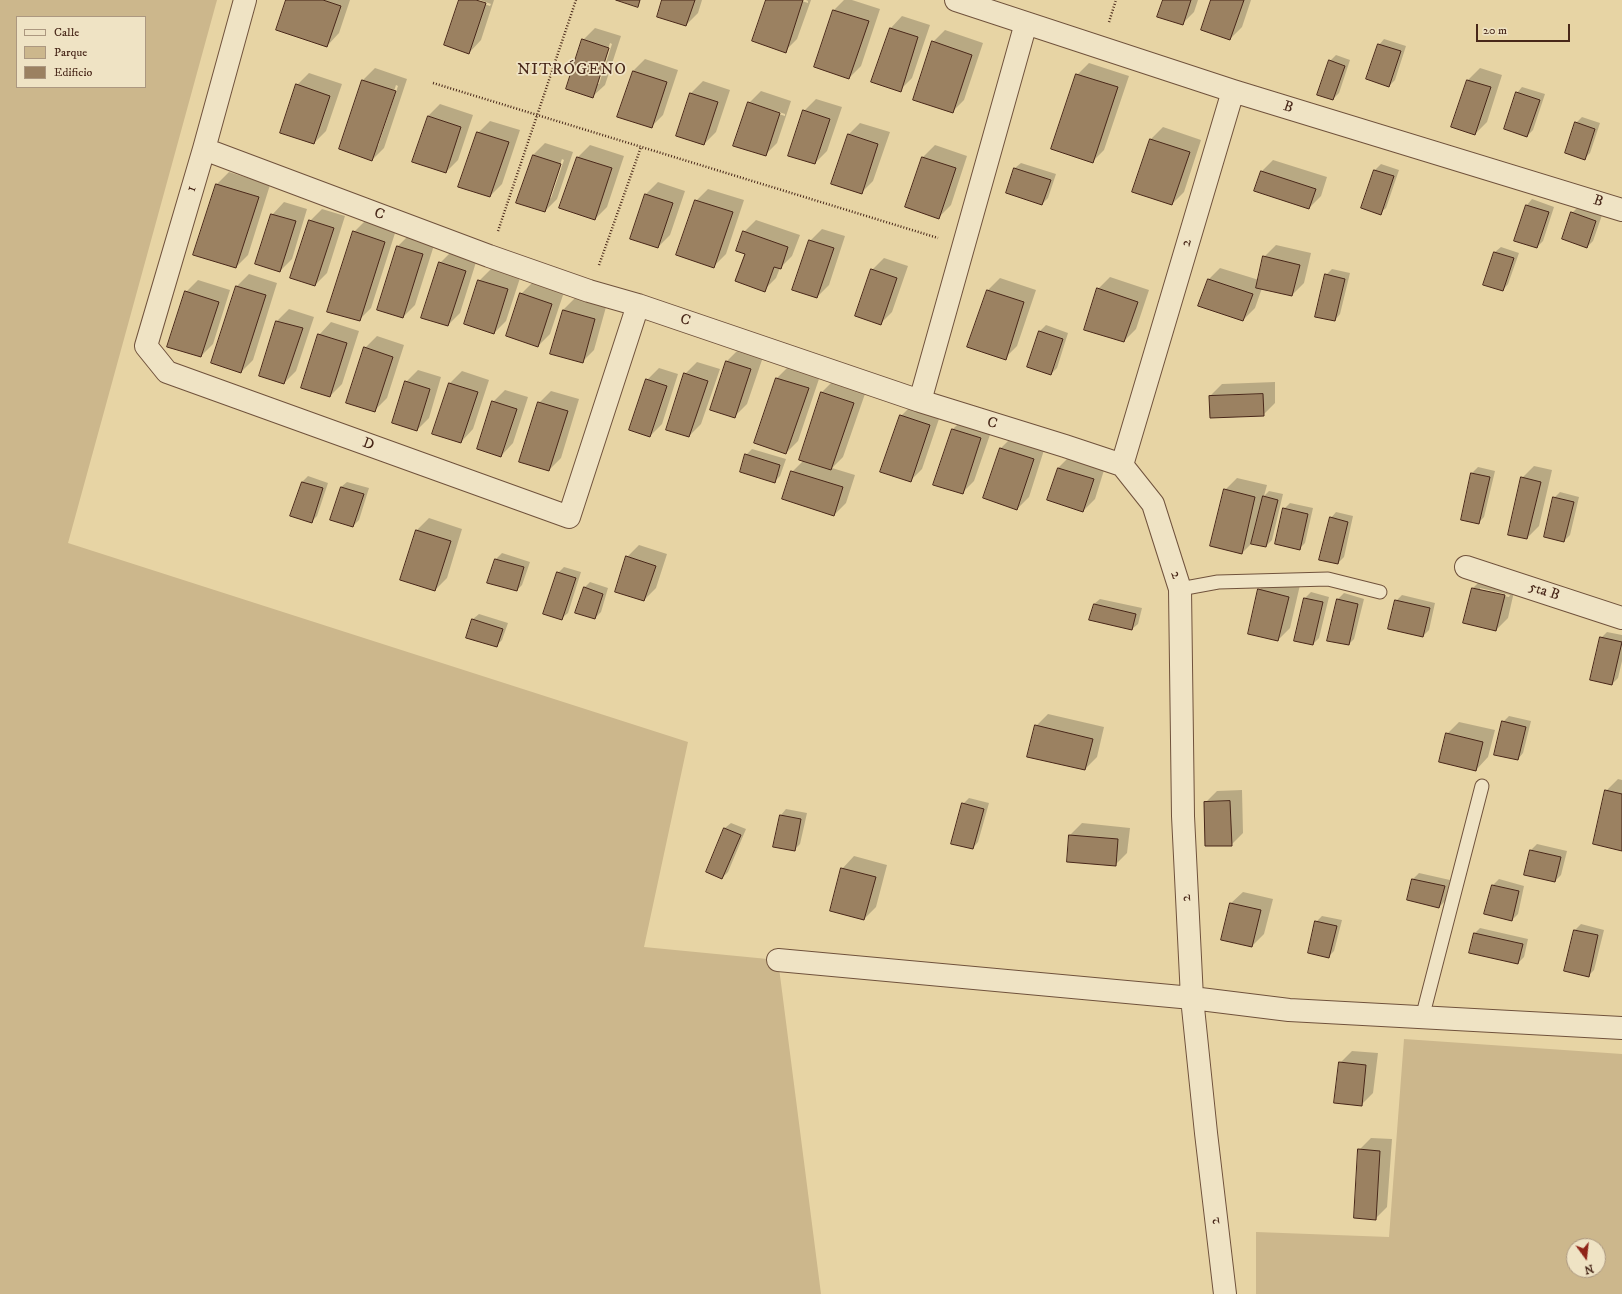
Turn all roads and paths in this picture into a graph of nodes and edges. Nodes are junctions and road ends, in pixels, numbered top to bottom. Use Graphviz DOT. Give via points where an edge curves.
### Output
graph roads {
  1 [pos="245,0"];
  2 [pos="576,0"];
  3 [pos="956,0"];
  4 [pos="1026,23"];
  5 [pos="433,83"];
  6 [pos="1233,91"];
  7 [pos="538,115"];
  8 [pos="642,147"];
  9 [pos="204,149"];
  10 [pos="1622,210"];
  11 [pos="963,246"];
  12 [pos="489,256"];
  13 [pos="589,291"];
  14 [pos="638,305"];
  15 [pos="167,372"];
  16 [pos="920,401"];
  17 [pos="1122,465"];
  18 [pos="1466,567"];
  19 [pos="1180,589"];
  20 [pos="1380,592"];
  21 [pos="1622,618"];
  22 [pos="1482,786"];
  23 [pos="778,960"];
  24 [pos="1192,998"];
  25 [pos="1422,1018"];
  26 [pos="1622,1028"];
  27 [pos="1225,1294"];
  1 -- 9 [label="street, 1"];
  2 -- 7 [label="path"];
  3 -- 4 [label="street, B"];
  4 -- 6 [label="street, B"];
  4 -- 11 [label="street"];
  5 -- 7 [label="path"];
  6 -- 10 [label="street, B"];
  6 -- 17 [label="street, 2"];
  7 -- 8 [label="path"];
  7 -- 12 [label="path"];
  8 -- 11 [label="path"];
  8 -- 13 [label="path"];
  9 -- 12 [label="street, C"];
  9 -- 15 [label="street, 1" via="146,346"];
  11 -- 16 [label="street"];
  12 -- 13 [label="street, C"];
  13 -- 14 [label="street, C"];
  14 -- 15 [label="street, D" via="569,517"];
  14 -- 16 [label="street, C"];
  16 -- 17 [label="street, C"];
  17 -- 19 [label="street, 2" via="1153,504"];
  18 -- 21 [label="street, 5ta B"];
  19 -- 20 [label="lane" via="1218,582 1328,579"];
  19 -- 24 [label="street, 2" via="1183,816"];
  22 -- 25 [label="lane"];
  23 -- 24 [label="street"];
  24 -- 25 [label="street" via="1289,1010"];
  24 -- 27 [label="street, 2"];
  25 -- 26 [label="street"];
}
